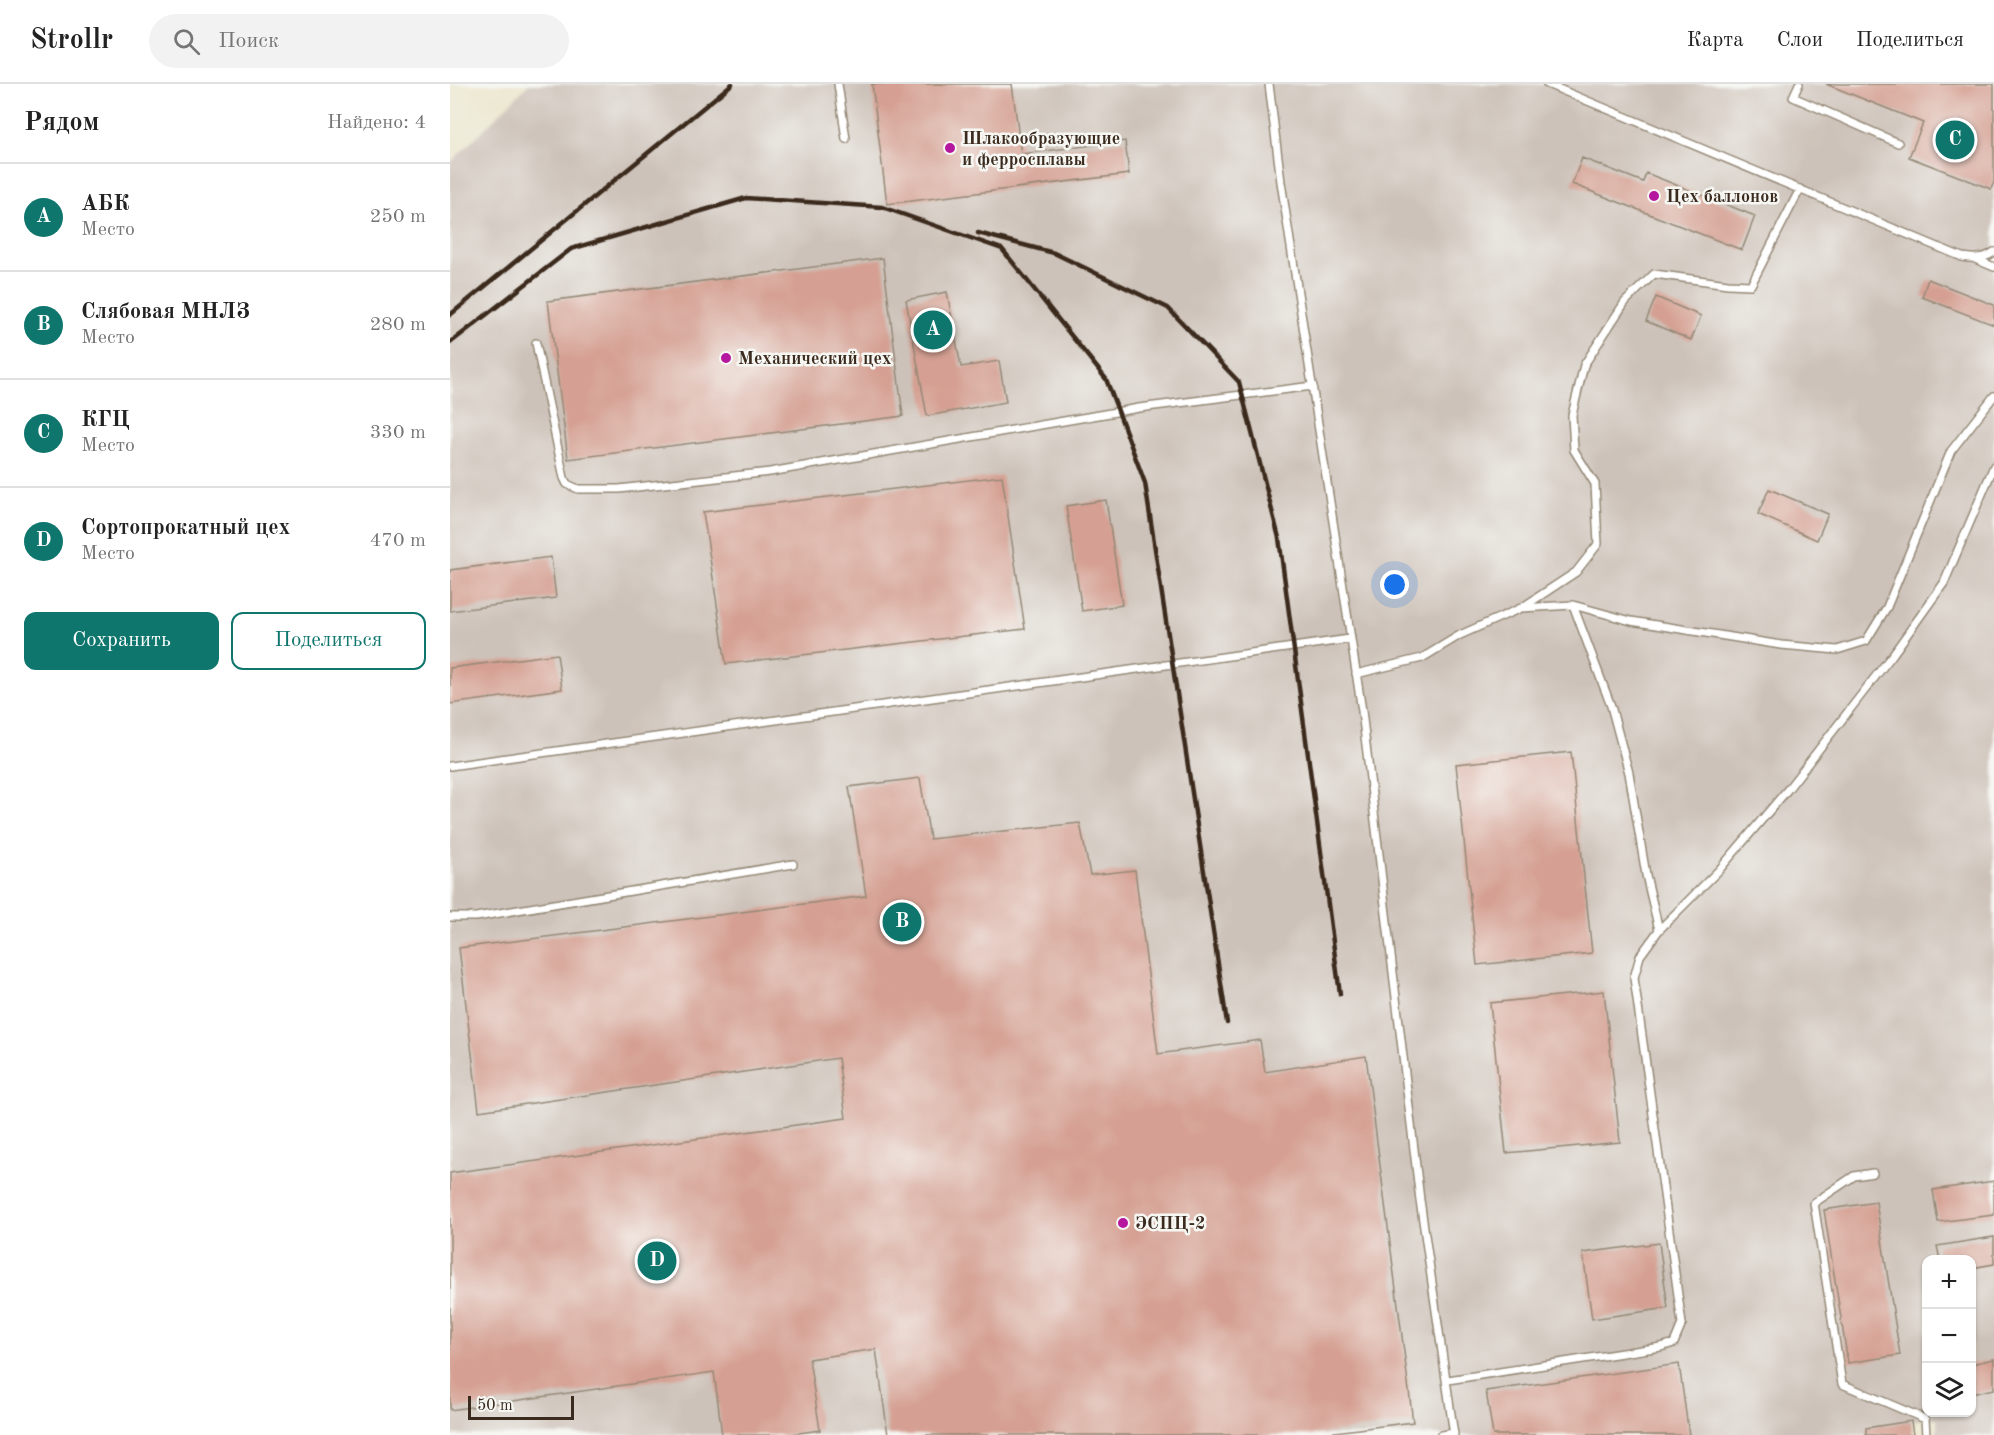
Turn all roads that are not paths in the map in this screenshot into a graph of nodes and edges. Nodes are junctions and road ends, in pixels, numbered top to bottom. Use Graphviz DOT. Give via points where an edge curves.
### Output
graph roads {
  1 [pos="838,84"];
  2 [pos="1269,84"];
  3 [pos="1547,84"];
  4 [pos="1799,84"];
  5 [pos="846,139"];
  6 [pos="1898,143"];
  7 [pos="1800,189"];
  8 [pos="1994,252"];
  9 [pos="1973,258"];
  10 [pos="1994,267"];
  11 [pos="536,343"];
  12 [pos="1313,386"];
  13 [pos="1994,396"];
  14 [pos="1994,466"];
  15 [pos="1573,605"];
  16 [pos="1521,608"];
  17 [pos="1350,639"];
  18 [pos="1356,674"];
  19 [pos="450,766"];
  20 [pos="793,864"];
  21 [pos="450,917"];
  22 [pos="1659,930"];
  23 [pos="1873,1173"];
  24 [pos="1448,1380"];
  25 [pos="1454,1434"];
  26 [pos="1441,1435"];
  27 [pos="1926,1435"];
  1 -- 5 [label="lane"];
  2 -- 12 [label="lane"];
  3 -- 7 [label="lane"];
  4 -- 6 [label="lane" via="1793,97"];
  7 -- 9 [label="lane" via="1962,257"];
  7 -- 16 [label="lane" via="1751,285 1654,274 1619,311 1584,365 1572,415 1574,450 1595,484 1598,544 1576,572"];
  8 -- 9 [label="lane"];
  9 -- 10 [label="lane"];
  11 -- 12 [label="lane" via="564,478 572,488 585,490 770,472 1128,410"];
  12 -- 17 [label="lane"];
  13 -- 15 [label="lane" via="1951,451 1887,607 1866,641 1837,651 1781,645 1631,621"];
  14 -- 22 [label="lane" via="1938,592 1788,789 1719,870"];
  15 -- 16 [label="lane"];
  15 -- 22 [label="lane" via="1611,706 1629,773"];
  16 -- 18 [label="lane" via="1460,635 1422,658"];
  17 -- 18 [label="lane"];
  17 -- 19 [label="lane"];
  18 -- 24 [label="lane" via="1420,1200"];
  20 -- 21 [label="lane" via="476,917"];
  22 -- 24 [label="lane" via="1640,956 1634,978 1682,1324 1674,1342"];
  23 -- 27 [label="lane" via="1854,1176 1814,1203 1842,1384 1925,1419"];
  24 -- 25 [label="lane"];
  25 -- 26 [label="lane"];
}
